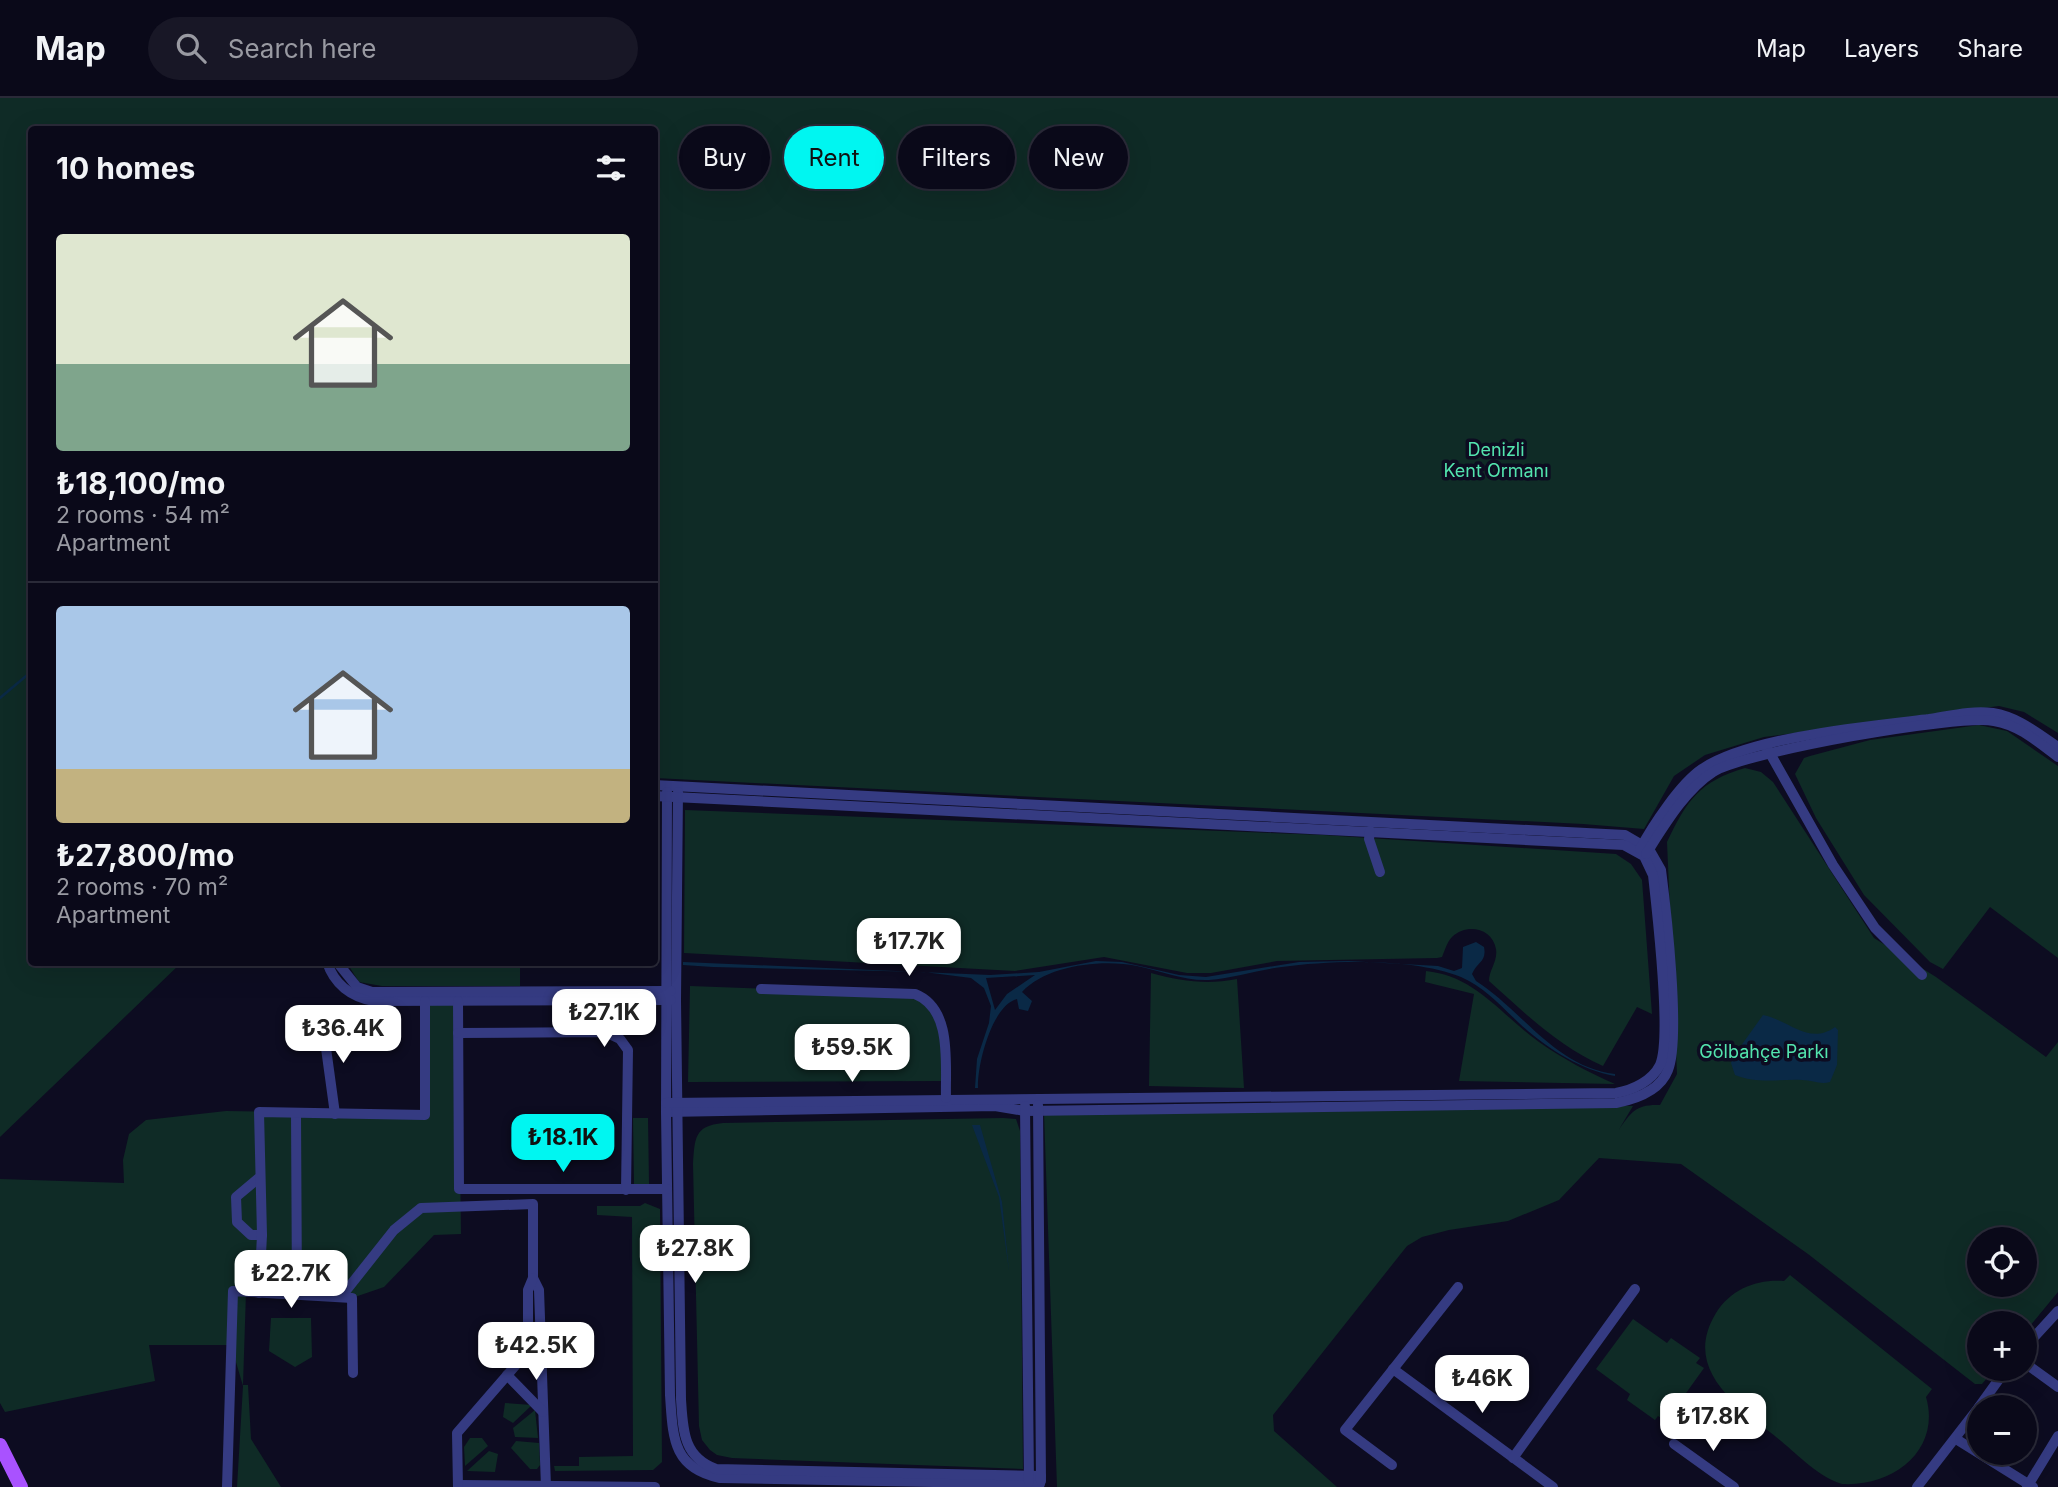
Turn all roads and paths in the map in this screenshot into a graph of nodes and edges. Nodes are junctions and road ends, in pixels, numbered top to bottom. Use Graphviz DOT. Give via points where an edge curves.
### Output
graph roads {
  1 [pos="2058,747"];
  2 [pos="1772,749"];
  3 [pos="2058,757"];
  4 [pos="658,786"];
  5 [pos="672,791"];
  6 [pos="658,795"];
  7 [pos="1370,831"];
  8 [pos="1644,850"];
  9 [pos="1380,872"];
  10 [pos="329,966"];
  11 [pos="340,966"];
  12 [pos="761,989"];
  13 [pos="671,996"];
  14 [pos="425,1001"];
  15 [pos="458,1001"];
  16 [pos="323,1019"];
  17 [pos="458,1033"];
  18 [pos="946,1098"];
  19 [pos="1025,1105"];
  20 [pos="1038,1105"];
  21 [pos="671,1107"];
  22 [pos="296,1113"];
  23 [pos="335,1114"];
  24 [pos="260,1177"];
  25 [pos="667,1189"];
  26 [pos="626,1190"];
  27 [pos="262,1235"];
  28 [pos="533,1278"];
  29 [pos="1458,1286"];
  30 [pos="1635,1289"];
  31 [pos="259,1293"];
  32 [pos="297,1295"];
  33 [pos="341,1297"];
  34 [pos="2058,1311"];
  35 [pos="2037,1334"];
  36 [pos="1393,1369"];
  37 [pos="2037,1372"];
  38 [pos="353,1373"];
  39 [pos="507,1375"];
  40 [pos="2058,1387"];
  41 [pos="543,1412"];
  42 [pos="1967,1424"];
  43 [pos="2058,1436"];
  44 [pos="1956,1439"];
  45 [pos="1674,1444"];
  46 [pos="0,1445"];
  47 [pos="1513,1458"];
  48 [pos="1392,1465"];
  49 [pos="1035,1482"];
  50 [pos="458,1486"];
  51 [pos="546,1486"];
  52 [pos="2029,1486"];
  53 [pos="21,1487"];
  54 [pos="226,1487"];
  55 [pos="655,1487"];
  56 [pos="1552,1487"];
  57 [pos="1734,1487"];
  58 [pos="1917,1487"];
  1 -- 2 [label="street" via="2021,722 1982,712 1864,727"];
  2 -- 2 [label="street" via="1833,865 1875,928 1922,975 1915,961 1880,927"];
  2 -- 3 [label="street" via="1980,720 2006,723 2025,732"];
  2 -- 8 [label="street" via="1703,779"];
  4 -- 5 [label="street"];
  5 -- 6 [label="street"];
  5 -- 7 [label="street"];
  5 -- 8 [label="street" via="1612,833"];
  5 -- 13 [label="street"];
  7 -- 8 [label="street" via="1614,843"];
  7 -- 9 [label="street"];
  8 -- 20 [label="street" via="1661,870 1671,1059 1668,1072 1636,1099 1616,1103 1405,1100"];
  10 -- 14 [label="street" via="345,990 363,999"];
  11 -- 13 [label="street" via="356,986 372,992"];
  12 -- 18 [label="street" via="915,994 928,999 942,1022"];
  13 -- 15 [label="street"];
  13 -- 21 [label="street"];
  14 -- 15 [label="street"];
  14 -- 23 [label="street" via="425,1115"];
  15 -- 17 [label="street"];
  16 -- 23 [label="street"];
  17 -- 26 [label="street" via="606,1032 620,1039 628,1050"];
  17 -- 26 [label="street" via="459,1189"];
  18 -- 19 [label="street"];
  18 -- 21 [label="street"];
  19 -- 20 [label="street"];
  19 -- 21 [label="street"];
  19 -- 49 [label="street"];
  20 -- 49 [label="street"];
  21 -- 25 [label="street"];
  21 -- 49 [label="street" via="681,1399 690,1453 716,1469"];
  22 -- 23 [label="street"];
  22 -- 24 [label="street" via="259,1112"];
  22 -- 32 [label="street"];
  24 -- 27 [label="street"];
  24 -- 27 [label="street" via="236,1197 237,1222 251,1235"];
  25 -- 26 [label="street"];
  25 -- 49 [label="street" via="673,1437 692,1469 720,1478"];
  27 -- 31 [label="street"];
  28 -- 33 [label="street" via="533,1204 421,1208 394,1230"];
  28 -- 39 [label="street" via="528,1290 528,1351"];
  28 -- 41 [label="street" via="539,1290"];
  29 -- 36 [label="street"];
  30 -- 47 [label="street"];
  31 -- 32 [label="street"];
  31 -- 54 [label="street" via="233,1291"];
  32 -- 33 [label="street"];
  33 -- 38 [label="street" via="352,1298"];
  34 -- 35 [label="street"];
  36 -- 47 [label="street"];
  36 -- 48 [label="street" via="1345,1430"];
  37 -- 40 [label="street"];
  39 -- 41 [label="street"];
  39 -- 50 [label="street" via="457,1433"];
  41 -- 51 [label="street"];
  42 -- 44 [label="street"];
  43 -- 52 [label="street"];
  44 -- 52 [label="street"];
  44 -- 58 [label="street"];
  45 -- 57 [label="street"];
  46 -- 53 [label="main road"];
  47 -- 56 [label="street"];
  50 -- 51 [label="street"];
  51 -- 55 [label="street"];
}
